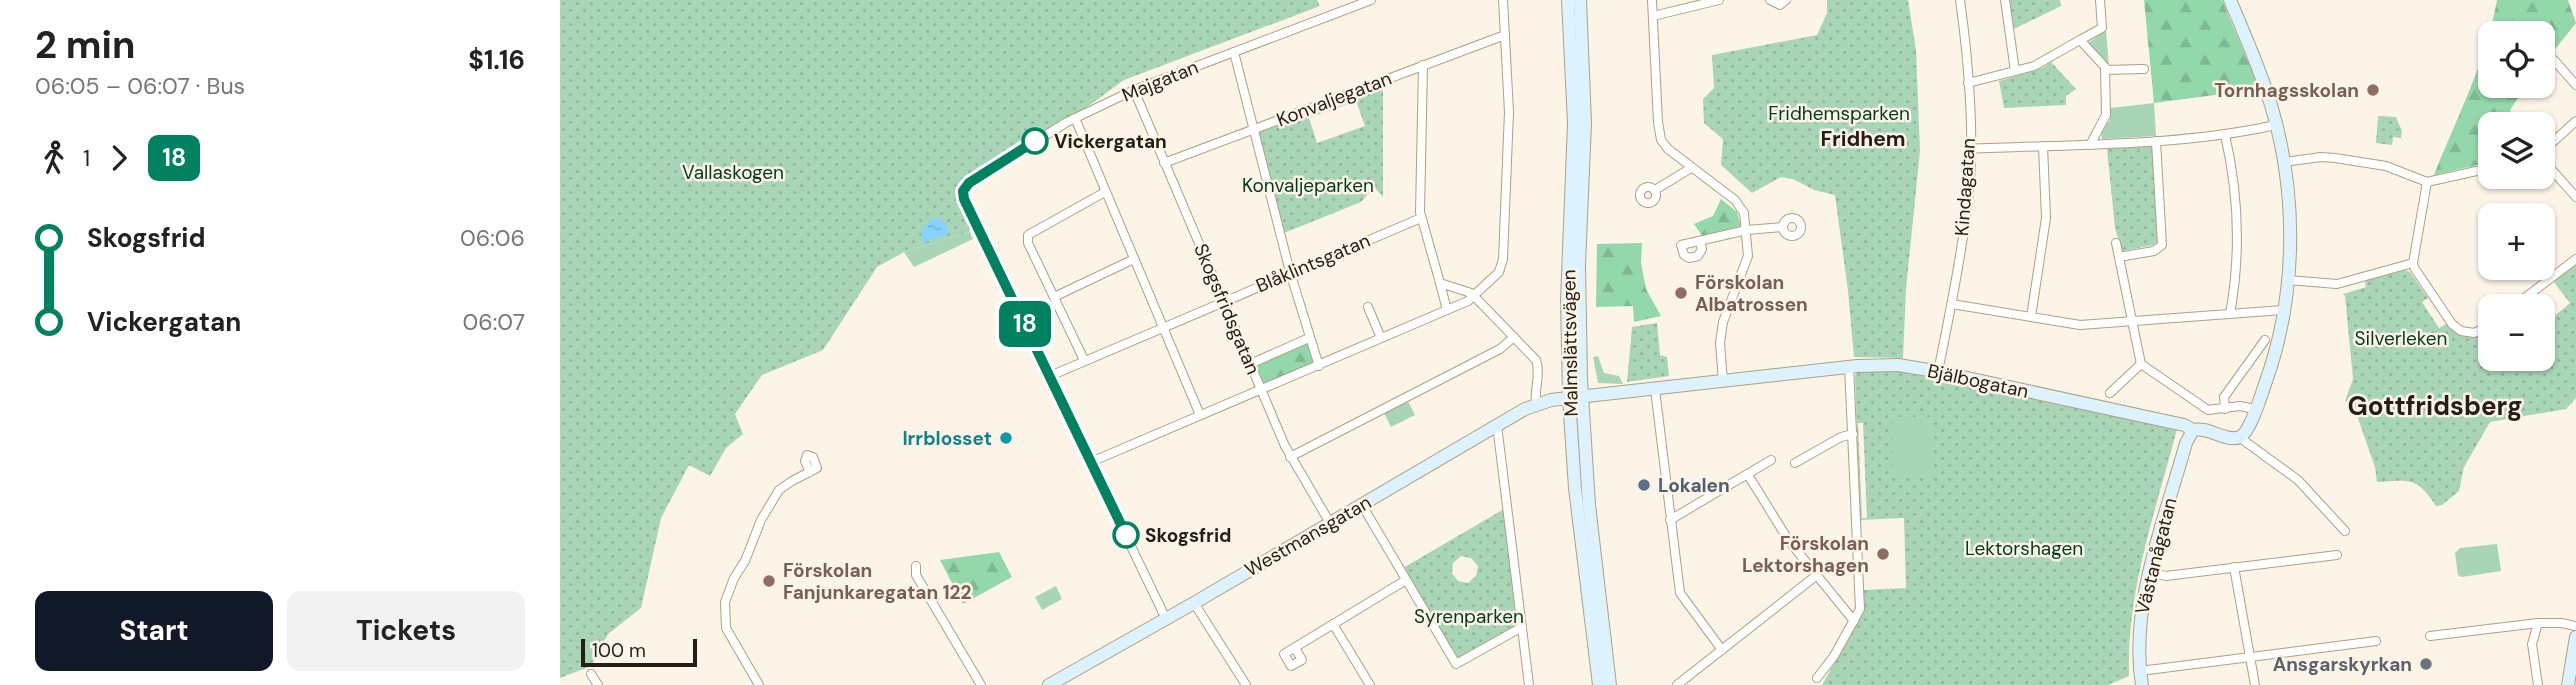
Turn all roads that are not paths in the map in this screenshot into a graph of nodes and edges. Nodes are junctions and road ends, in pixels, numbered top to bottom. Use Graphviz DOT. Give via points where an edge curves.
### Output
graph roads {
  1 [pos="1371,0"];
  2 [pos="1503,0"];
  3 [pos="1568,0"];
  4 [pos="1580,0"];
  5 [pos="1652,0"];
  6 [pos="1720,0"];
  7 [pos="1770,0"];
  8 [pos="1786,0"];
  9 [pos="1960,0"];
  10 [pos="2005,0"];
  11 [pos="2099,0"];
  12 [pos="2230,0"];
  13 [pos="1653,16"];
  14 [pos="1505,35"];
  15 [pos="2080,40"];
  16 [pos="1234,52"];
  17 [pos="2555,61"];
  18 [pos="1423,65"];
  19 [pos="2144,69"];
  20 [pos="2015,71"];
  21 [pos="2105,71"];
  22 [pos="1968,83"];
  23 [pos="2576,85"];
  24 [pos="1134,90"];
  25 [pos="1075,118"];
  26 [pos="2576,121"];
  27 [pos="2276,125"];
  28 [pos="1254,129"];
  29 [pos="2225,135"];
  30 [pos="2156,141"];
  31 [pos="2555,141"];
  32 [pos="2090,145"];
  33 [pos="2043,146"];
  34 [pos="1970,149"];
  35 [pos="2284,162"];
  36 [pos="1164,163"];
  37 [pos="1691,168"];
  38 [pos="2478,171"];
  39 [pos="2555,173"];
  40 [pos="2427,182"];
  41 [pos="1655,190"];
  42 [pos="1105,192"];
  43 [pos="2576,197"];
  44 [pos="1421,218"];
  45 [pos="1783,228"];
  46 [pos="1747,230"];
  47 [pos="1700,241"];
  48 [pos="2116,243"];
  49 [pos="2119,257"];
  50 [pos="1134,259"];
  51 [pos="2576,259"];
  52 [pos="2413,263"];
  53 [pos="1290,272"];
  54 [pos="2288,281"];
  55 [pos="1440,283"];
  56 [pos="2530,294"];
  57 [pos="1055,297"];
  58 [pos="1475,297"];
  59 [pos="1223,301"];
  60 [pos="1952,304"];
  61 [pos="1368,307"];
  62 [pos="1447,310"];
  63 [pos="2283,310"];
  64 [pos="2230,314"];
  65 [pos="2031,317"];
  66 [pos="2132,320"];
  67 [pos="1162,326"];
  68 [pos="2478,331"];
  69 [pos="1514,337"];
  70 [pos="1309,338"];
  71 [pos="1381,338"];
  72 [pos="2264,340"];
  73 [pos="1084,360"];
  74 [pos="1250,364"];
  75 [pos="2141,364"];
  76 [pos="1319,366"];
  77 [pos="1849,366"];
  78 [pos="1938,372"];
  79 [pos="1050,376"];
  80 [pos="1723,381"];
  81 [pos="1655,389"];
  82 [pos="1261,390"];
  83 [pos="2110,393"];
  84 [pos="1576,397"];
  85 [pos="1536,404"];
  86 [pos="2225,409"];
  87 [pos="2255,409"];
  88 [pos="1200,415"];
  89 [pos="1497,425"];
  90 [pos="2193,430"];
  91 [pos="1853,434"];
  92 [pos="2239,437"];
  93 [pos="1290,457"];
  94 [pos="1771,460"];
  95 [pos="1091,462"];
  96 [pos="1795,463"];
  97 [pos="810,472"];
  98 [pos="1748,475"];
  99 [pos="1362,505"];
  100 [pos="1670,520"];
  101 [pos="1330,523"];
  102 [pos="2345,531"];
  103 [pos="2337,555"];
  104 [pos="916,566"];
  105 [pos="2234,567"];
  106 [pos="2150,572"];
  107 [pos="1817,575"];
  108 [pos="1406,580"];
  109 [pos="1194,603"];
  110 [pos="1166,619"];
  111 [pos="1854,621"];
  112 [pos="2538,623"];
  113 [pos="1334,624"];
  114 [pos="2576,626"];
  115 [pos="1522,627"];
  116 [pos="2430,636"];
  117 [pos="2576,637"];
  118 [pos="2376,640"];
  119 [pos="1294,648"];
  120 [pos="1721,650"];
  121 [pos="2250,656"];
  122 [pos="2140,671"];
  123 [pos="592,674"];
  124 [pos="1817,678"];
  125 [pos="598,685"];
  126 [pos="759,685"];
  127 [pos="981,685"];
  128 [pos="1049,685"];
  129 [pos="1245,685"];
  130 [pos="1370,685"];
  131 [pos="1529,685"];
  132 [pos="1598,685"];
  133 [pos="1610,685"];
  134 [pos="1677,685"];
  135 [pos="2142,685"];
  136 [pos="2255,685"];
  137 [pos="2538,685"];
  138 [pos="2568,685"];
  1 -- 16 [label="street, Majgatan"];
  2 -- 14 [label="street"];
  3 -- 84 [label="street, Malmslättsvägen" via="1574,123 1567,300"];
  4 -- 84 [label="street, Malmslättsvägen" via="1585,123"];
  5 -- 13 [label="street"];
  6 -- 13 [label="street"];
  7 -- 8 [label="street" via="1780,5"];
  9 -- 22 [label="street, Kindagatan"];
  10 -- 20 [label="street"];
  11 -- 15 [label="street" via="2102,28"];
  12 -- 27 [label="street" via="2260,71"];
  13 -- 37 [label="street" via="1660,136"];
  14 -- 18 [label="street, Konvaljegatan"];
  14 -- 58 [label="street" via="1509,112 1503,259 1499,272"];
  15 -- 20 [label="street" via="2038,64"];
  15 -- 21 [label="street"];
  16 -- 24 [label="street, Majgatan"];
  16 -- 28 [label="street"];
  17 -- 23 [label="street"];
  18 -- 28 [label="street, Konvaljegatan"];
  18 -- 44 [label="street"];
  19 -- 21 [label="street"];
  20 -- 22 [label="street"];
  21 -- 32 [label="street" via="2106,115"];
  22 -- 34 [label="street, Kindagatan"];
  24 -- 25 [label="street, Majgatan"];
  24 -- 36 [label="street, Skogsfridsgatan"];
  25 -- 42 [label="street"];
  25 -- 79 [label="street, Majgatan" via="963,191"];
  26 -- 31 [label="street"];
  27 -- 29 [label="street"];
  27 -- 35 [label="street"];
  28 -- 36 [label="street, Konvaljegatan"];
  28 -- 53 [label="street"];
  29 -- 30 [label="street"];
  29 -- 64 [label="street" via="2238,223"];
  30 -- 32 [label="street"];
  30 -- 49 [label="street" via="2162,245 2154,251"];
  32 -- 33 [label="street"];
  33 -- 34 [label="street"];
  33 -- 65 [label="street" via="2046,218"];
  34 -- 60 [label="street, Kindagatan" via="1969,190"];
  35 -- 40 [label="street" via="2335,158 2386,166"];
  35 -- 54 [label="street" via="2290,216"];
  36 -- 59 [label="street, Skogsfridsgatan"];
  37 -- 41 [label="street"];
  37 -- 46 [label="street" via="1738,204"];
  38 -- 40 [label="street"];
  39 -- 43 [label="street"];
  40 -- 52 [label="street"];
  42 -- 50 [label="street"];
  42 -- 57 [label="street" via="1028,235"];
  44 -- 53 [label="street, Blåklintsgatan"];
  44 -- 55 [label="street"];
  45 -- 46 [label="street"];
  46 -- 47 [label="street"];
  46 -- 80 [label="street" via="1748,258 1722,326"];
  48 -- 49 [label="street"];
  49 -- 66 [label="street"];
  50 -- 57 [label="street"];
  50 -- 67 [label="street"];
  51 -- 56 [label="street"];
  52 -- 54 [label="street" via="2337,284"];
  52 -- 68 [label="street" via="2456,328"];
  53 -- 59 [label="street, Blåklintsgatan"];
  53 -- 70 [label="street"];
  54 -- 63 [label="street"];
  55 -- 58 [label="street"];
  55 -- 62 [label="street"];
  57 -- 73 [label="street"];
  58 -- 62 [label="street"];
  58 -- 69 [label="street"];
  59 -- 67 [label="street, Blåklintsgatan"];
  59 -- 74 [label="street, Skogsfridsgatan"];
  60 -- 65 [label="street"];
  60 -- 78 [label="street, Kindagatan"];
  61 -- 71 [label="street"];
  62 -- 71 [label="street"];
  63 -- 64 [label="street"];
  63 -- 87 [label="street" via="2272,363"];
  64 -- 66 [label="street"];
  65 -- 66 [label="street" via="2080,325"];
  66 -- 75 [label="street"];
  67 -- 73 [label="street, Blåklintsgatan"];
  67 -- 88 [label="street"];
  69 -- 85 [label="street" via="1538,367"];
  69 -- 93 [label="street" via="1500,349"];
  70 -- 74 [label="street"];
  70 -- 76 [label="street"];
  71 -- 76 [label="street"];
  72 -- 86 [label="street" via="2224,397"];
  73 -- 79 [label="street, Blåklintsgatan"];
  74 -- 82 [label="street, Skogsfridsgatan"];
  75 -- 83 [label="street"];
  75 -- 86 [label="street" via="2208,410"];
  76 -- 82 [label="street"];
  77 -- 78 [label="street, Bjälbogatan" via="1894,365"];
  77 -- 80 [label="street, Bjälbogatan"];
  77 -- 91 [label="street"];
  78 -- 90 [label="street, Bjälbogatan"];
  79 -- 95 [label="street"];
  80 -- 81 [label="street, Bjälbogatan"];
  81 -- 84 [label="street, Bjälbogatan"];
  81 -- 100 [label="street"];
  82 -- 88 [label="street"];
  82 -- 93 [label="street, Skogsfridsgatan"];
  84 -- 85 [label="street, Westmansgatan"];
  84 -- 132 [label="street, Malmslättsvägen" via="1575,488"];
  84 -- 133 [label="street, Malmslättsvägen"];
  85 -- 89 [label="street, Westmansgatan"];
  86 -- 87 [label="street"];
  87 -- 92 [label="street"];
  88 -- 95 [label="street"];
  89 -- 99 [label="street, Westmansgatan"];
  89 -- 115 [label="street"];
  90 -- 92 [label="street, Bjälbogatan"];
  90 -- 106 [label="street, Västanågatan"];
  91 -- 96 [label="street"];
  91 -- 111 [label="street" via="1860,609"];
  92 -- 102 [label="street, Bjälbogatan" via="2298,480"];
  93 -- 101 [label="street, Skogsfridsgatan"];
  94 -- 98 [label="street"];
  95 -- 110 [label="street"];
  97 -- 126 [label="street" via="784,485 770,504 725,602 726,628"];
  98 -- 100 [label="street"];
  98 -- 107 [label="street"];
  99 -- 101 [label="street, Westmansgatan"];
  99 -- 108 [label="street"];
  100 -- 120 [label="street" via="1680,593"];
  101 -- 109 [label="street, Westmansgatan"];
  103 -- 105 [label="street"];
  104 -- 127 [label="street" via="916,575"];
  105 -- 106 [label="street" via="2166,576"];
  105 -- 121 [label="street"];
  106 -- 122 [label="street, Västanågatan" via="2139,627"];
  107 -- 111 [label="street"];
  107 -- 120 [label="street"];
  108 -- 113 [label="street"];
  108 -- 115 [label="street" via="1456,664"];
  109 -- 110 [label="street, Westmansgatan"];
  109 -- 129 [label="street"];
  110 -- 128 [label="street, Westmansgatan"];
  111 -- 124 [label="street"];
  112 -- 114 [label="street"];
  112 -- 116 [label="street"];
  112 -- 137 [label="street" via="2532,644"];
  113 -- 119 [label="street"];
  113 -- 130 [label="street"];
  115 -- 131 [label="street"];
  117 -- 138 [label="street"];
  118 -- 121 [label="street"];
  120 -- 134 [label="street"];
  121 -- 122 [label="street"];
  121 -- 136 [label="street"];
  122 -- 135 [label="street, Västanågatan"];
  123 -- 125 [label="street"];
}
